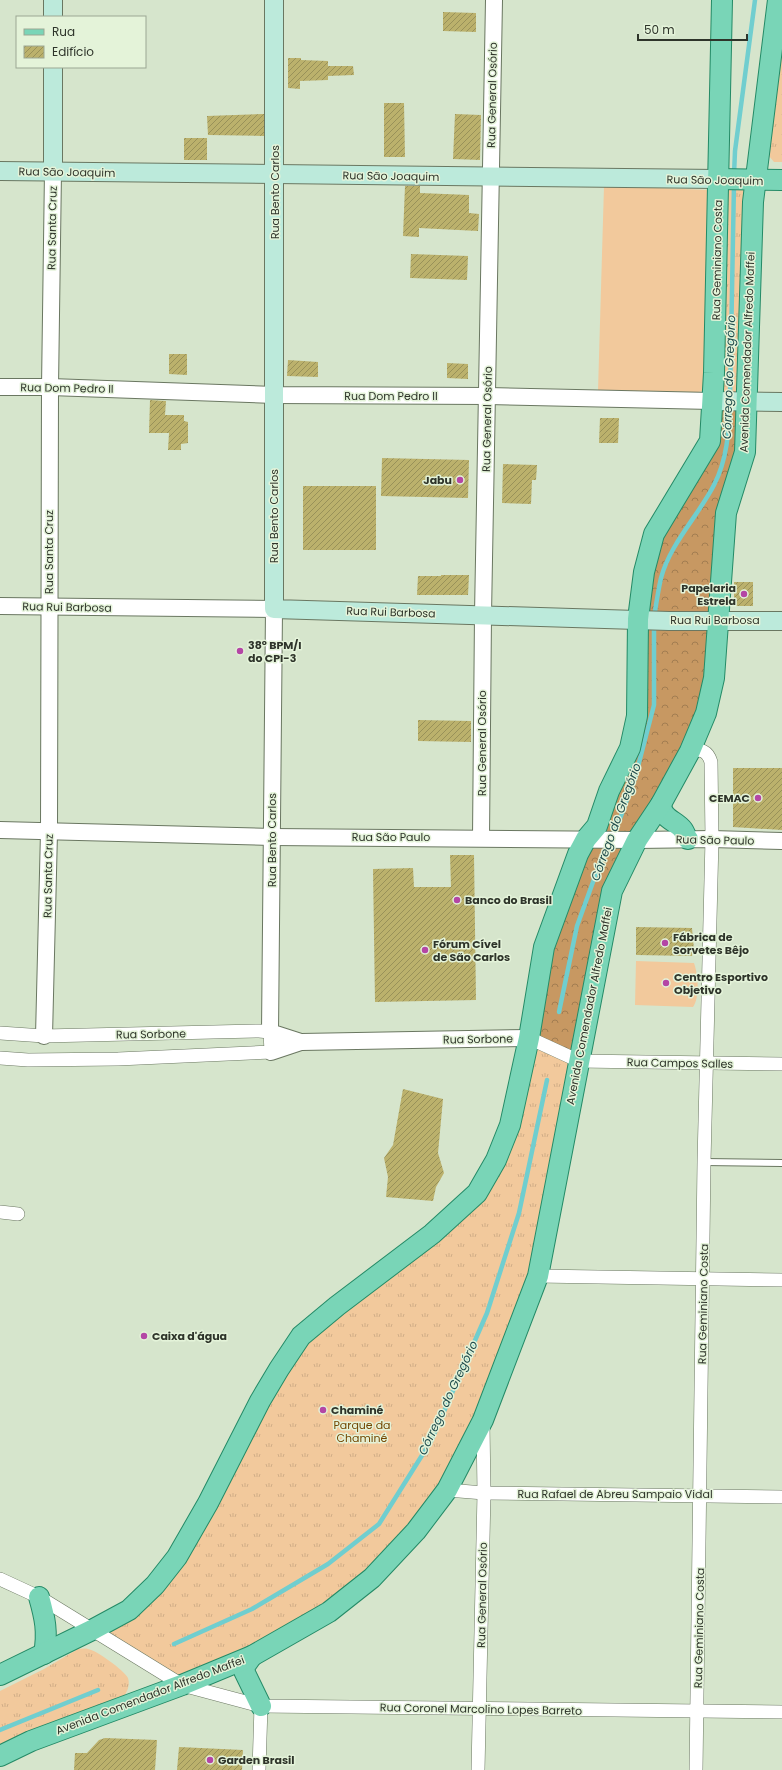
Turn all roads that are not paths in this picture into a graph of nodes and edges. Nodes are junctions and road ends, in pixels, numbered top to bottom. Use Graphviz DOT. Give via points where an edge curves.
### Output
graph roads {
  1 [pos="53,0"];
  2 [pos="274,0"];
  3 [pos="494,0"];
  4 [pos="722,0"];
  5 [pos="778,0"];
  6 [pos="53,16"];
  7 [pos="778,29"];
  8 [pos="53,68"];
  9 [pos="0,171"];
  10 [pos="53,171"];
  11 [pos="275,175"];
  12 [pos="491,178"];
  13 [pos="736,180"];
  14 [pos="782,180"];
  15 [pos="50,387"];
  16 [pos="0,388"];
  17 [pos="274,395"];
  18 [pos="488,396"];
  19 [pos="716,401"];
  20 [pos="743,401"];
  21 [pos="782,402"];
  22 [pos="0,606"];
  23 [pos="49,607"];
  24 [pos="274,609"];
  25 [pos="483,615"];
  26 [pos="641,619"];
  27 [pos="719,620"];
  28 [pos="782,621"];
  29 [pos="690,751"];
  30 [pos="660,804"];
  31 [pos="0,830"];
  32 [pos="49,832"];
  33 [pos="272,837"];
  34 [pos="482,838"];
  35 [pos="590,839"];
  36 [pos="688,839"];
  37 [pos="712,839"];
  38 [pos="630,840"];
  39 [pos="782,841"];
  40 [pos="270,1032"];
  41 [pos="0,1033"];
  42 [pos="44,1036"];
  43 [pos="529,1038"];
  44 [pos="301,1042"];
  45 [pos="271,1052"];
  46 [pos="0,1058"];
  47 [pos="579,1061"];
  48 [pos="707,1064"];
  49 [pos="782,1064"];
  50 [pos="704,1162"];
  51 [pos="782,1163"];
  52 [pos="0,1212"];
  53 [pos="18,1214"];
  54 [pos="538,1276"];
  55 [pos="704,1280"];
  56 [pos="782,1280"];
  57 [pos="483,1420"];
  58 [pos="447,1490"];
  59 [pos="484,1493"];
  60 [pos="700,1495"];
  61 [pos="782,1497"];
  62 [pos="0,1579"];
  63 [pos="39,1597"];
  64 [pos="92,1630"];
  65 [pos="44,1654"];
  66 [pos="252,1656"];
  67 [pos="0,1675"];
  68 [pos="182,1685"];
  69 [pos="261,1706"];
  70 [pos="479,1708"];
  71 [pos="698,1712"];
  72 [pos="782,1712"];
  73 [pos="0,1756"];
  74 [pos="259,1770"];
  75 [pos="478,1770"];
  76 [pos="696,1770"];
  1 -- 6 [label="main road"];
  2 -- 11 [label="main road, Rua Bento Carlos"];
  3 -- 12 [label="street, Rua General Osório"];
  4 -- 13 [label="main road, Rua Geminiano Costa"];
  5 -- 7 [label="main road, Avenida Comendador Alfredo Maffei"];
  7 -- 13 [label="main road, Avenida Comendador Alfredo Maffei"];
  8 -- 10 [label="main road, Rua Santa Cruz"];
  9 -- 10 [label="main road, Rua São Joaquim"];
  10 -- 11 [label="main road, Rua São Joaquim"];
  10 -- 15 [label="street, Rua Santa Cruz"];
  11 -- 12 [label="main road, Rua São Joaquim"];
  11 -- 17 [label="main road, Rua Bento Carlos"];
  12 -- 13 [label="main road, Rua São Joaquim"];
  12 -- 18 [label="street, Rua General Osório"];
  13 -- 14 [label="main road, Rua São Joaquim"];
  13 -- 19 [label="main road, Rua Geminiano Costa" via="714,373"];
  13 -- 20 [label="main road, Avenida Comendador Alfredo Maffei" via="753,202"];
  15 -- 16 [label="street, Rua Dom Pedro II"];
  15 -- 17 [label="street, Rua Dom Pedro II"];
  15 -- 23 [label="street, Rua Santa Cruz"];
  17 -- 18 [label="street, Rua Dom Pedro II"];
  17 -- 24 [label="main road, Rua Bento Carlos"];
  18 -- 19 [label="street, Rua Dom Pedro II"];
  18 -- 25 [label="street, Rua General Osório"];
  19 -- 20 [label="main road, Rua Dom Pedro II"];
  19 -- 26 [label="main road" via="710,441 654,534 644,572"];
  20 -- 21 [label="main road, Rua Dom Pedro II"];
  20 -- 27 [label="main road, Avenida Comendador Alfredo Maffei" via="745,452 726,513"];
  22 -- 23 [label="street, Rua Rui Barbosa"];
  23 -- 24 [label="street, Rua Rui Barbosa"];
  23 -- 32 [label="street, Rua Santa Cruz"];
  24 -- 25 [label="main road, Rua Rui Barbosa"];
  24 -- 33 [label="street, Rua Bento Carlos"];
  25 -- 26 [label="main road, Rua Rui Barbosa"];
  25 -- 34 [label="street, Rua General Osório"];
  26 -- 27 [label="main road, Rua Rui Barbosa"];
  26 -- 35 [label="main road" via="637,716 630,748"];
  27 -- 28 [label="main road, Rua Rui Barbosa"];
  27 -- 29 [label="main road, Avenida Comendador Alfredo Maffei" via="714,678 706,713"];
  29 -- 30 [label="main road, Avenida Comendador Alfredo Maffei"];
  29 -- 37 [label="street, Rua Geminiano Costa" via="696,749 710,756"];
  30 -- 36 [label="main road" via="661,810 683,830"];
  30 -- 38 [label="main road, Avenida Comendador Alfredo Maffei"];
  31 -- 32 [label="street, Rua São Paulo"];
  32 -- 33 [label="street, Rua São Paulo"];
  32 -- 42 [label="street, Rua Santa Cruz"];
  33 -- 34 [label="street, Rua São Paulo"];
  33 -- 40 [label="street, Rua Bento Carlos"];
  34 -- 35 [label="street, Rua São Paulo"];
  35 -- 38 [label="street, Rua São Paulo"];
  35 -- 43 [label="main road" via="578,854 544,948"];
  36 -- 37 [label="street, Rua São Paulo"];
  36 -- 38 [label="street, Rua São Paulo"];
  37 -- 39 [label="street, Rua São Paulo"];
  37 -- 48 [label="street, Rua Geminiano Costa"];
  38 -- 47 [label="main road, Avenida Comendador Alfredo Maffei" via="612,891"];
  40 -- 42 [label="street, Rua Sorbone"];
  40 -- 44 [label="street, Rua Sorbone"];
  40 -- 45 [label="street"];
  41 -- 42 [label="street, Rua Sorbone"];
  43 -- 44 [label="street, Rua Sorbone"];
  43 -- 47 [label="street, Rua Sorbone"];
  43 -- 64 [label="main road" via="510,1125 496,1160 477,1193 432,1234 301,1336 260,1401 208,1503 177,1557 155,1585 129,1610"];
  44 -- 45 [label="street, Rua Sorbone"];
  45 -- 46 [label="street, Rua Sorbone" via="118,1059"];
  47 -- 48 [label="street, Rua Campos Salles"];
  47 -- 54 [label="main road, Avenida Comendador Alfredo Maffei"];
  48 -- 49 [label="street, Rua Campos Salles"];
  48 -- 50 [label="street, Rua Geminiano Costa"];
  50 -- 51 [label="lane"];
  50 -- 55 [label="street, Rua Geminiano Costa"];
  52 -- 53 [label="street"];
  54 -- 55 [label="street"];
  54 -- 57 [label="main road, Avenida Comendador Alfredo Maffei"];
  55 -- 56 [label="street"];
  55 -- 60 [label="street, Rua Geminiano Costa"];
  57 -- 58 [label="main road, Avenida Comendador Alfredo Maffei"];
  57 -- 59 [label="street, Rua General Osório"];
  58 -- 59 [label="street, Rua Rafael de Abreu Sampaio Vidal"];
  58 -- 66 [label="main road, Avenida Comendador Alfredo Maffei" via="416,1531 372,1578 329,1612"];
  59 -- 60 [label="street, Rua Rafael de Abreu Sampaio Vidal"];
  59 -- 70 [label="street, Rua General Osório"];
  60 -- 61 [label="street, Rua Rafael de Abreu Sampaio Vidal"];
  60 -- 71 [label="street, Rua Geminiano Costa"];
  62 -- 63 [label="street, Rua Coronel Marcolino Lopes Barreto"];
  63 -- 64 [label="street, Rua Coronel Marcolino Lopes Barreto"];
  63 -- 65 [label="main road" via="47,1636"];
  64 -- 65 [label="main road"];
  64 -- 68 [label="street, Rua Coronel Marcolino Lopes Barreto"];
  65 -- 67 [label="main road"];
  66 -- 68 [label="main road, Avenida Comendador Alfredo Maffei"];
  66 -- 69 [label="main road" via="244,1671"];
  68 -- 69 [label="street, Rua Coronel Marcolino Lopes Barreto"];
  68 -- 73 [label="main road, Avenida Comendador Alfredo Maffei"];
  69 -- 70 [label="street, Rua Coronel Marcolino Lopes Barreto"];
  69 -- 74 [label="street"];
  70 -- 71 [label="street, Rua Coronel Marcolino Lopes Barreto"];
  70 -- 75 [label="street, Rua General Osório"];
  71 -- 72 [label="street, Rua Coronel Marcolino Lopes Barreto"];
  71 -- 76 [label="street, Rua Geminiano Costa"];
}
